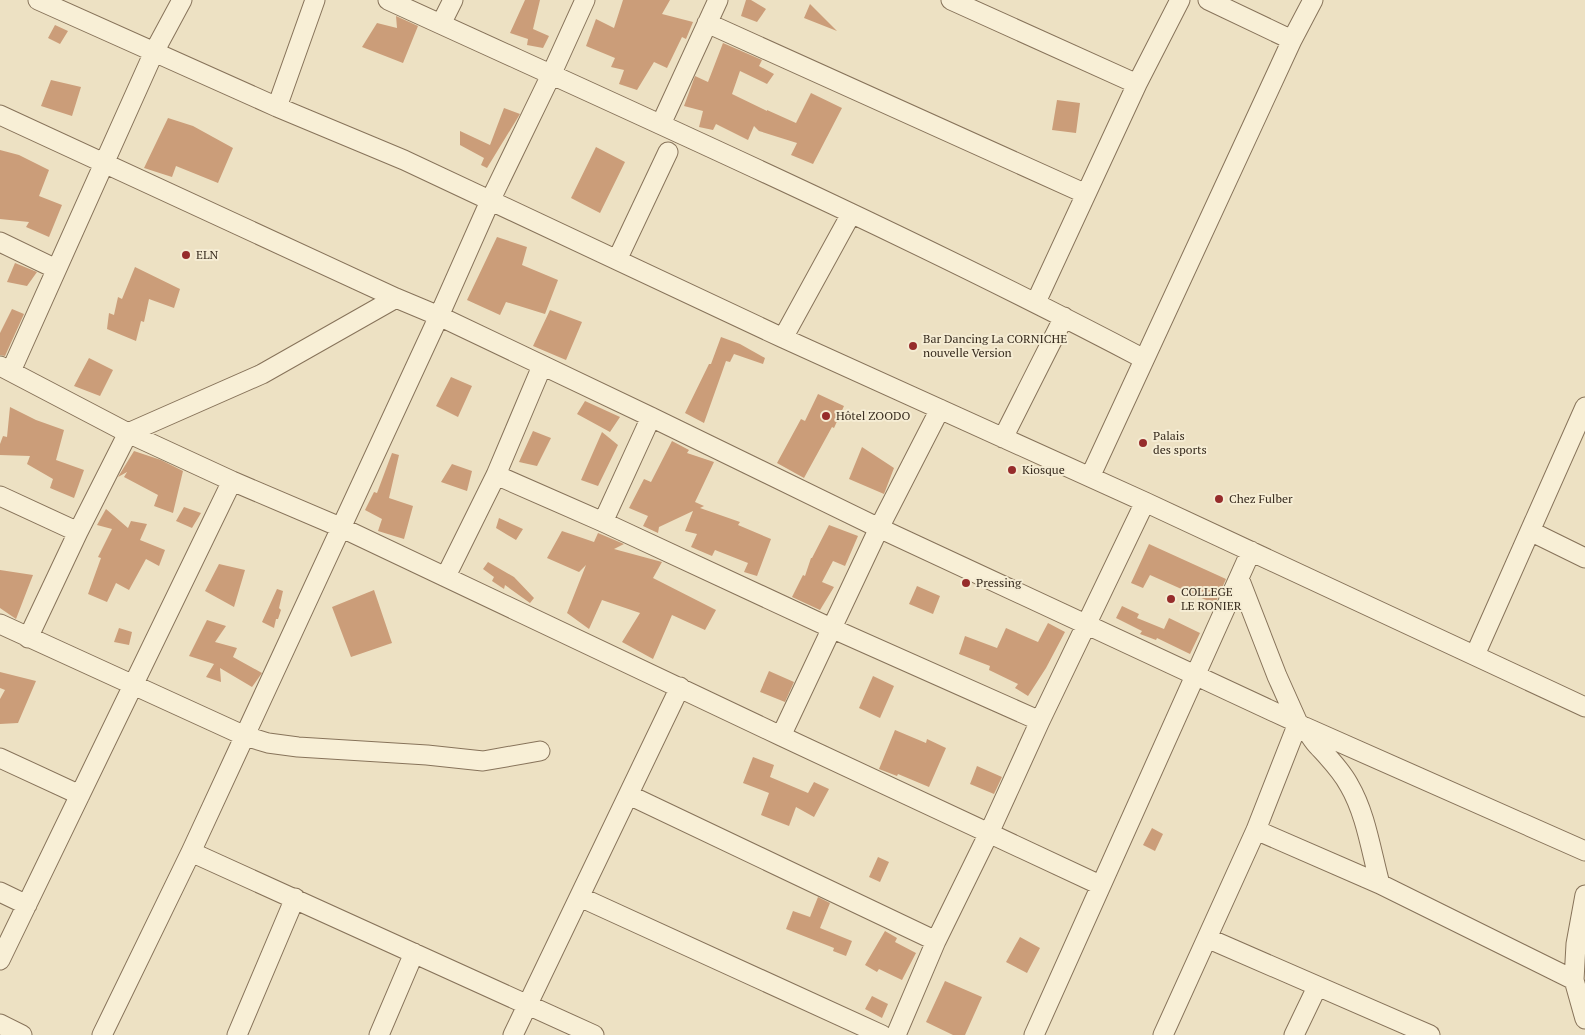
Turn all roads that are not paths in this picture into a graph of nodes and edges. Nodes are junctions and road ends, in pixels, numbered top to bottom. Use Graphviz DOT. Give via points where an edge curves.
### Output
graph roads {
  1 [pos="38,0"];
  2 [pos="182,0"];
  3 [pos="315,0"];
  4 [pos="388,0"];
  5 [pos="453,0"];
  6 [pos="585,0"];
  7 [pos="718,0"];
  8 [pos="950,0"];
  9 [pos="1180,0"];
  10 [pos="1208,0"];
  11 [pos="1313,0"];
  12 [pos="707,23"];
  13 [pos="441,24"];
  14 [pos="1292,40"];
  15 [pos="154,52"];
  16 [pos="551,75"];
  17 [pos="1137,84"];
  18 [pos="277,107"];
  19 [pos="0,115"];
  20 [pos="661,124"];
  21 [pos="668,152"];
  22 [pos="104,164"];
  23 [pos="1086,194"];
  24 [pos="490,201"];
  25 [pos="851,214"];
  26 [pos="0,242"];
  27 [pos="617,260"];
  28 [pos="56,269"];
  29 [pos="396,298"];
  30 [pos="1036,302"];
  31 [pos="439,316"];
  32 [pos="1064,317"];
  33 [pos="783,338"];
  34 [pos="1144,359"];
  35 [pos="542,366"];
  36 [pos="5,368"];
  37 [pos="1585,407"];
  38 [pos="940,409"];
  39 [pos="651,417"];
  40 [pos="1581,428"];
  41 [pos="128,433"];
  42 [pos="1003,438"];
  43 [pos="496,475"];
  44 [pos="1090,478"];
  45 [pos="232,481"];
  46 [pos="0,496"];
  47 [pos="1145,502"];
  48 [pos="603,522"];
  49 [pos="340,527"];
  50 [pos="879,528"];
  51 [pos="1530,531"];
  52 [pos="78,532"];
  53 [pos="1251,551"];
  54 [pos="1585,558"];
  55 [pos="446,576"];
  56 [pos="1239,578"];
  57 [pos="0,624"];
  58 [pos="1086,626"];
  59 [pos="831,628"];
  60 [pos="28,638"];
  61 [pos="1475,655"];
  62 [pos="1195,674"];
  63 [pos="132,686"];
  64 [pos="680,687"];
  65 [pos="1585,707"];
  66 [pos="1040,721"];
  67 [pos="1302,725"];
  68 [pos="245,736"];
  69 [pos="781,736"];
  70 [pos="540,751"];
  71 [pos="0,758"];
  72 [pos="80,795"];
  73 [pos="629,795"];
  74 [pos="1256,830"];
  75 [pos="989,833"];
  76 [pos="1585,851"];
  77 [pos="191,852"];
  78 [pos="1380,884"];
  79 [pos="1100,885"];
  80 [pos="0,892"];
  81 [pos="295,898"];
  82 [pos="580,898"];
  83 [pos="1585,899"];
  84 [pos="27,905"];
  85 [pos="1207,938"];
  86 [pos="936,941"];
  87 [pos="414,953"];
  88 [pos="0,960"];
  89 [pos="1574,980"];
  90 [pos="1317,987"];
  91 [pos="528,1005"];
  92 [pos="1585,1019"];
  93 [pos="0,1024"];
  94 [pos="22,1035"];
  95 [pos="102,1035"];
  96 [pos="237,1035"];
  97 [pos="379,1035"];
  98 [pos="514,1035"];
  99 [pos="594,1035"];
  100 [pos="882,1035"];
  101 [pos="896,1035"];
  102 [pos="1034,1035"];
  103 [pos="1163,1035"];
  104 [pos="1294,1035"];
  105 [pos="1430,1035"];
  1 -- 15 [label="street"];
  2 -- 15 [label="street"];
  3 -- 18 [label="street"];
  4 -- 13 [label="street"];
  5 -- 13 [label="street"];
  6 -- 16 [label="street"];
  7 -- 12 [label="street"];
  8 -- 17 [label="street"];
  9 -- 17 [label="street"];
  10 -- 14 [label="street"];
  11 -- 14 [label="street"];
  12 -- 20 [label="street"];
  12 -- 23 [label="street"];
  13 -- 16 [label="street"];
  14 -- 34 [label="street"];
  15 -- 18 [label="street"];
  15 -- 22 [label="street"];
  16 -- 20 [label="street"];
  16 -- 24 [label="street"];
  17 -- 23 [label="street"];
  18 -- 24 [label="street" via="404,160"];
  19 -- 22 [label="street"];
  20 -- 25 [label="street"];
  21 -- 27 [label="street"];
  22 -- 28 [label="street"];
  22 -- 29 [label="street"];
  23 -- 30 [label="street"];
  24 -- 27 [label="street"];
  24 -- 31 [label="street"];
  25 -- 30 [label="street"];
  25 -- 33 [label="street"];
  26 -- 28 [label="street"];
  27 -- 33 [label="street"];
  28 -- 36 [label="street"];
  29 -- 31 [label="street"];
  29 -- 41 [label="street" via="262,374"];
  30 -- 32 [label="street"];
  31 -- 35 [label="street"];
  31 -- 49 [label="street"];
  32 -- 34 [label="street"];
  32 -- 42 [label="street"];
  33 -- 38 [label="street"];
  34 -- 44 [label="street"];
  35 -- 39 [label="street"];
  35 -- 43 [label="street"];
  36 -- 41 [label="street"];
  37 -- 40 [label="street"];
  38 -- 42 [label="street"];
  38 -- 50 [label="street"];
  39 -- 48 [label="street"];
  39 -- 50 [label="street"];
  40 -- 51 [label="street"];
  41 -- 45 [label="street"];
  41 -- 52 [label="street"];
  42 -- 44 [label="street"];
  43 -- 48 [label="street"];
  43 -- 55 [label="street"];
  44 -- 47 [label="street"];
  45 -- 49 [label="street"];
  45 -- 63 [label="street"];
  46 -- 52 [label="street"];
  47 -- 53 [label="street"];
  47 -- 58 [label="street"];
  48 -- 59 [label="street"];
  49 -- 55 [label="street"];
  49 -- 68 [label="street"];
  50 -- 58 [label="street"];
  50 -- 59 [label="street"];
  51 -- 54 [label="street"];
  51 -- 61 [label="street"];
  52 -- 60 [label="street"];
  53 -- 56 [label="street"];
  53 -- 61 [label="street"];
  55 -- 64 [label="street"];
  56 -- 62 [label="street"];
  56 -- 67 [label="street" via="1277,676"];
  57 -- 60 [label="street"];
  58 -- 62 [label="street"];
  58 -- 66 [label="street"];
  59 -- 66 [label="street"];
  59 -- 69 [label="street"];
  60 -- 63 [label="street"];
  61 -- 65 [label="street"];
  62 -- 67 [label="street"];
  62 -- 79 [label="street"];
  63 -- 68 [label="street"];
  63 -- 72 [label="street"];
  64 -- 69 [label="street"];
  64 -- 73 [label="street"];
  66 -- 75 [label="street"];
  67 -- 74 [label="street"];
  67 -- 76 [label="street"];
  67 -- 78 [label="street" via="1350,785 1363,817"];
  68 -- 70 [label="street" via="298,748 483,761"];
  68 -- 77 [label="street"];
  69 -- 75 [label="street"];
  71 -- 72 [label="street"];
  72 -- 84 [label="street"];
  73 -- 82 [label="street"];
  73 -- 86 [label="street"];
  74 -- 78 [label="street"];
  74 -- 85 [label="street"];
  75 -- 79 [label="street"];
  75 -- 86 [label="street"];
  77 -- 81 [label="street"];
  77 -- 95 [label="street"];
  78 -- 89 [label="street"];
  79 -- 102 [label="street"];
  80 -- 84 [label="street"];
  81 -- 87 [label="street"];
  81 -- 96 [label="street"];
  82 -- 91 [label="street"];
  82 -- 100 [label="street"];
  83 -- 89 [label="street" via="1576,944"];
  84 -- 88 [label="street"];
  85 -- 90 [label="street"];
  85 -- 103 [label="street"];
  86 -- 101 [label="street"];
  87 -- 91 [label="street"];
  87 -- 97 [label="street"];
  89 -- 92 [label="street"];
  90 -- 104 [label="street"];
  90 -- 105 [label="street"];
  91 -- 98 [label="street"];
  91 -- 99 [label="street"];
  93 -- 94 [label="street"];
}
